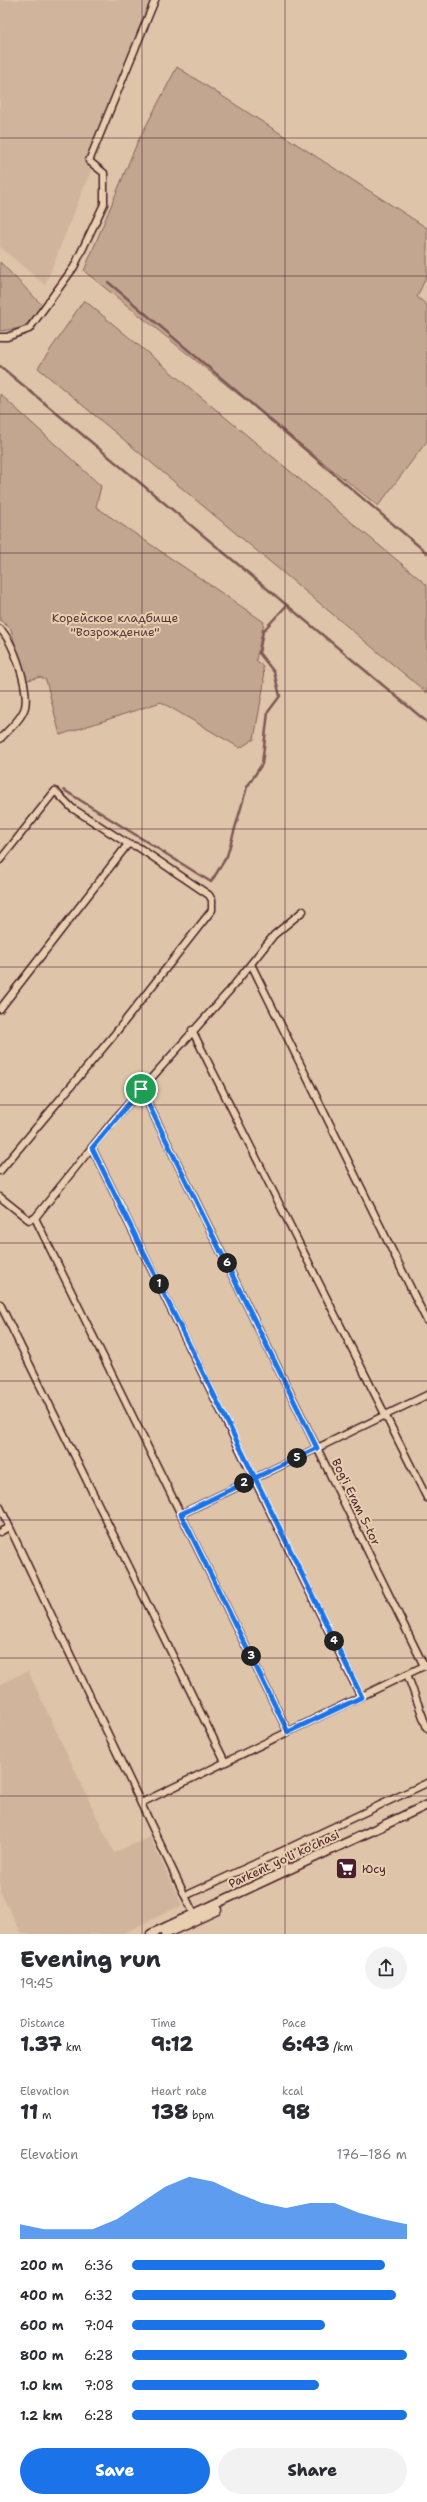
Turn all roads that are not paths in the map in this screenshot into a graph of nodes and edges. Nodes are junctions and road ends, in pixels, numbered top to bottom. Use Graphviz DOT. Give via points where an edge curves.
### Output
graph roads {
  1 [pos="155,0"];
  2 [pos="0,337"];
  3 [pos="0,629"];
  4 [pos="0,739"];
  5 [pos="128,844"];
  6 [pos="0,860"];
  7 [pos="303,911"];
  8 [pos="251,964"];
  9 [pos="0,1010"];
  10 [pos="192,1030"];
  11 [pos="141,1089"];
  12 [pos="92,1148"];
  13 [pos="0,1171"];
  14 [pos="0,1197"];
  15 [pos="35,1218"];
  16 [pos="0,1304"];
  17 [pos="427,1321"];
  18 [pos="427,1395"];
  19 [pos="386,1414"];
  20 [pos="317,1448"];
  21 [pos="255,1478"];
  22 [pos="427,1498"];
  23 [pos="0,1507"];
  24 [pos="181,1514"];
  25 [pos="9,1527"];
  26 [pos="0,1532"];
  27 [pos="426,1666"];
  28 [pos="407,1674"];
  29 [pos="362,1697"];
  30 [pos="424,1708"];
  31 [pos="427,1728"];
  32 [pos="288,1732"];
  33 [pos="225,1762"];
  34 [pos="427,1783"];
  35 [pos="141,1803"];
  36 [pos="427,1805"];
  37 [pos="427,1810"];
  38 [pos="278,1853"];
  39 [pos="287,1871"];
  40 [pos="185,1896"];
  41 [pos="195,1917"];
  42 [pos="151,1934"];
  43 [pos="166,1934"];
  1 -- 2 [label="street" via="89,162 104,173 104,204 74,267 29,329"];
  3 -- 4 [label="street" via="8,639 19,665 24,686 24,708"];
  5 -- 6 [label="street" via="72,808 54,791"];
  5 -- 9 [label="street"];
  5 -- 13 [label="street" via="138,847 209,895 212,910 114,1036"];
  7 -- 8 [label="street" via="274,935"];
  8 -- 10 [label="street"];
  8 -- 17 [label="street"];
  10 -- 11 [label="street"];
  10 -- 19 [label="street"];
  11 -- 12 [label="street"];
  11 -- 20 [label="street, Bog'i Eram 5-tor"];
  12 -- 15 [label="street"];
  12 -- 21 [label="street"];
  14 -- 15 [label="street" via="28,1220"];
  15 -- 24 [label="street"];
  16 -- 33 [label="street"];
  18 -- 19 [label="street"];
  19 -- 20 [label="street"];
  19 -- 22 [label="street"];
  20 -- 21 [label="street"];
  20 -- 27 [label="street, Bog'i Eram 5-tor"];
  21 -- 24 [label="street"];
  21 -- 29 [label="street"];
  23 -- 25 [label="street"];
  24 -- 32 [label="street"];
  25 -- 26 [label="street"];
  25 -- 35 [label="street"];
  27 -- 28 [label="street"];
  28 -- 29 [label="street"];
  28 -- 30 [label="street"];
  29 -- 32 [label="street"];
  30 -- 31 [label="street"];
  32 -- 33 [label="street"];
  33 -- 35 [label="street"];
  34 -- 38 [label="street"];
  35 -- 40 [label="street"];
  36 -- 39 [label="street, Parkent yo'li ko'chasi"];
  37 -- 41 [label="street, Parkent yo'li ko'chasi"];
  38 -- 39 [label="street"];
  38 -- 40 [label="street"];
  39 -- 41 [label="street, Parkent yo'li ko'chasi"];
  40 -- 41 [label="street"];
  41 -- 42 [label="street, Parkent yo'li ko'chasi"];
  41 -- 43 [label="street, Parkent yo'li ko'chasi"];
}
